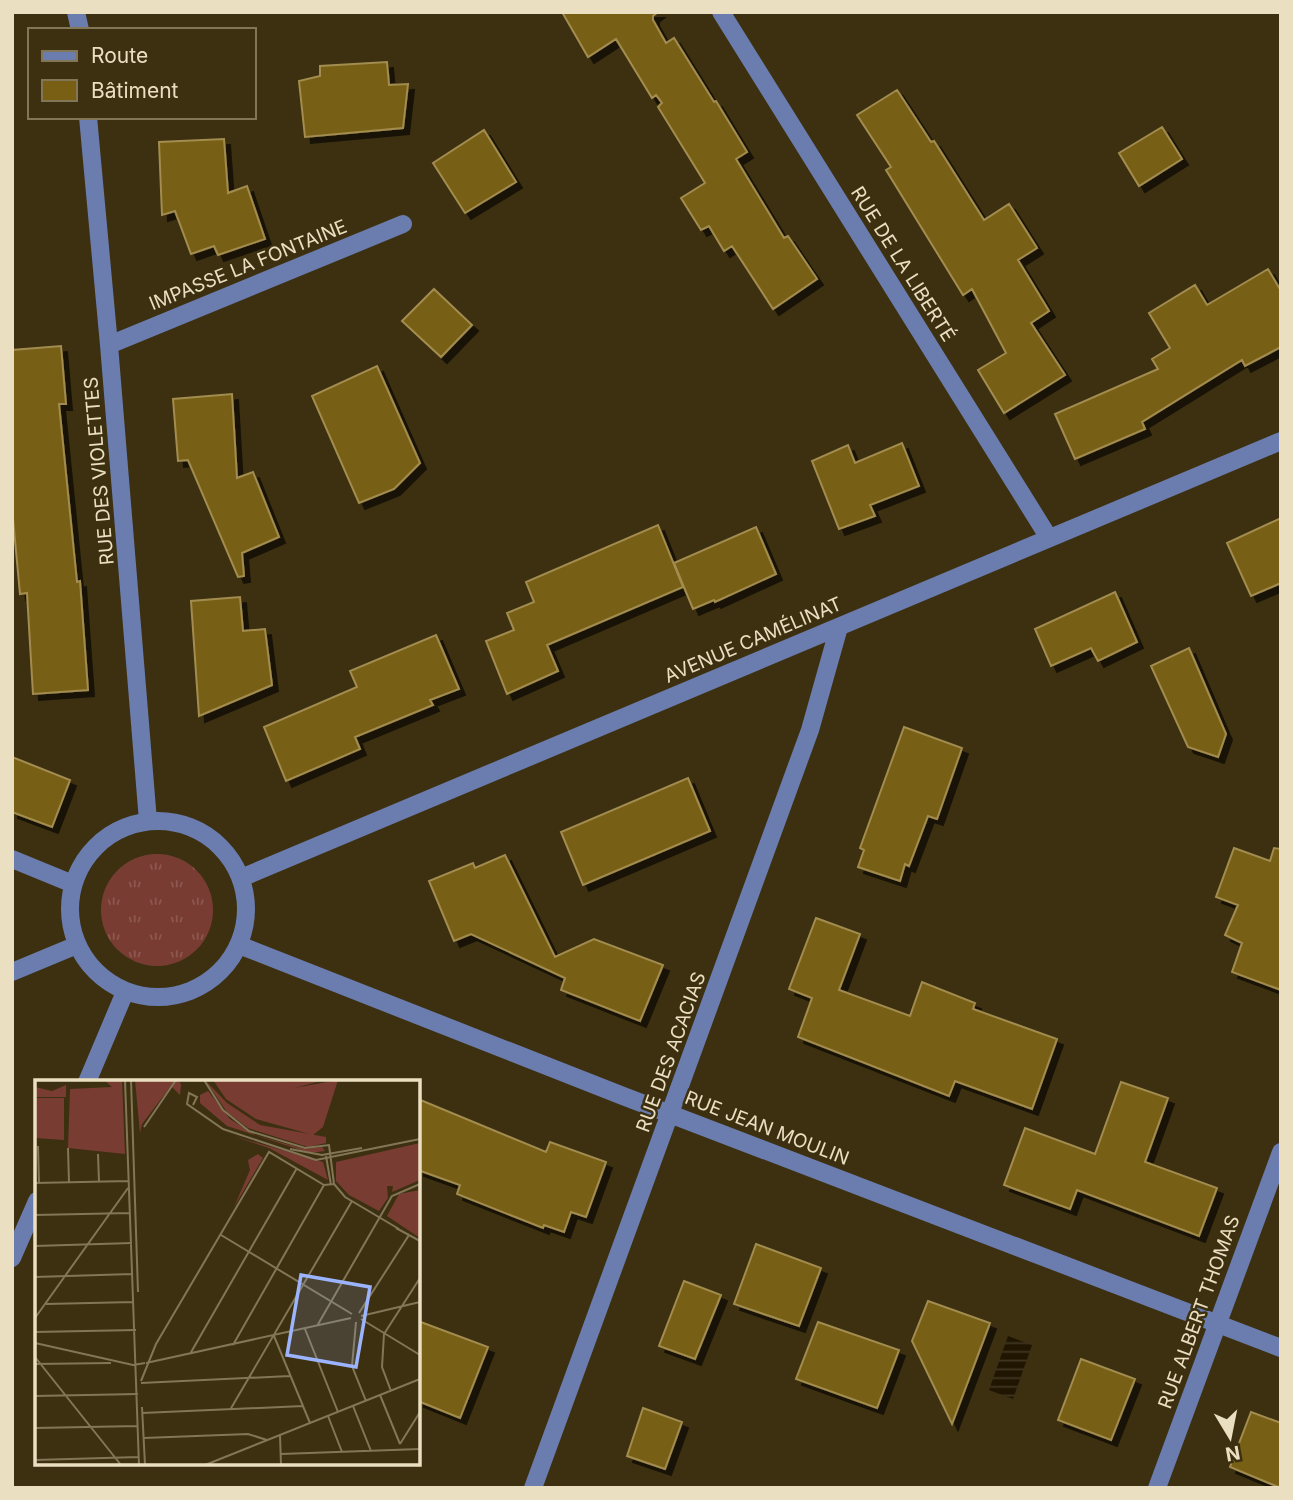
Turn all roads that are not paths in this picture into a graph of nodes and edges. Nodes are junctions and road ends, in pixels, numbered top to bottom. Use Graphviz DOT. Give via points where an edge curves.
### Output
graph roads {
  1 [pos="721,12"];
  2 [pos="88,119"];
  3 [pos="403,224"];
  4 [pos="110,345"];
  5 [pos="1281,441"];
  6 [pos="1049,538"];
  7 [pos="839,627"];
  8 [pos="148,821"];
  9 [pos="12,859"];
  10 [pos="241,878"];
  11 [pos="73,884"];
  12 [pos="77,945"];
  13 [pos="239,945"];
  14 [pos="12,972"];
  15 [pos="125,992"];
  16 [pos="88,1080"];
  17 [pos="671,1114"];
  18 [pos="1281,1152"];
  19 [pos="35,1205"];
  20 [pos="12,1258"];
  21 [pos="1218,1324"];
  22 [pos="1281,1349"];
  23 [pos="533,1488"];
  24 [pos="1157,1488"];
  1 -- 6 [label="street, RUE DE LA LIBERTÉ"];
  2 -- 4 [label="street, RUE DES VIOLETTES"];
  3 -- 4 [label="street, IMPASSE LA FONTAINE"];
  4 -- 8 [label="street, RUE DES VIOLETTES"];
  5 -- 6 [label="street, AVENUE CAMÉLINAT"];
  6 -- 7 [label="street, AVENUE CAMÉLINAT"];
  7 -- 10 [label="street, AVENUE CAMÉLINAT"];
  7 -- 17 [label="street, RUE DES ACACIAS" via="810,730"];
  8 -- 10 [label="street" via="177,823 204,833 226,853"];
  8 -- 11 [label="street" via="101,841 84,860"];
  9 -- 11 [label="street"];
  10 -- 13 [label="street" via="246,909"];
  11 -- 12 [label="street" via="70,925"];
  12 -- 14 [label="street"];
  12 -- 15 [label="street" via="105,981"];
  13 -- 15 [label="street" via="226,966 205,984 180,995 152,998"];
  13 -- 17 [label="street, RUE JEAN MOULIN"];
  15 -- 16 [label="street"];
  17 -- 21 [label="street, RUE JEAN MOULIN"];
  17 -- 23 [label="street, RUE DES ACACIAS"];
  18 -- 21 [label="street, RUE ALBERT THOMAS"];
  19 -- 20 [label="street"];
  21 -- 22 [label="street, RUE JEAN MOULIN"];
  21 -- 24 [label="street, RUE ALBERT THOMAS"];
}
